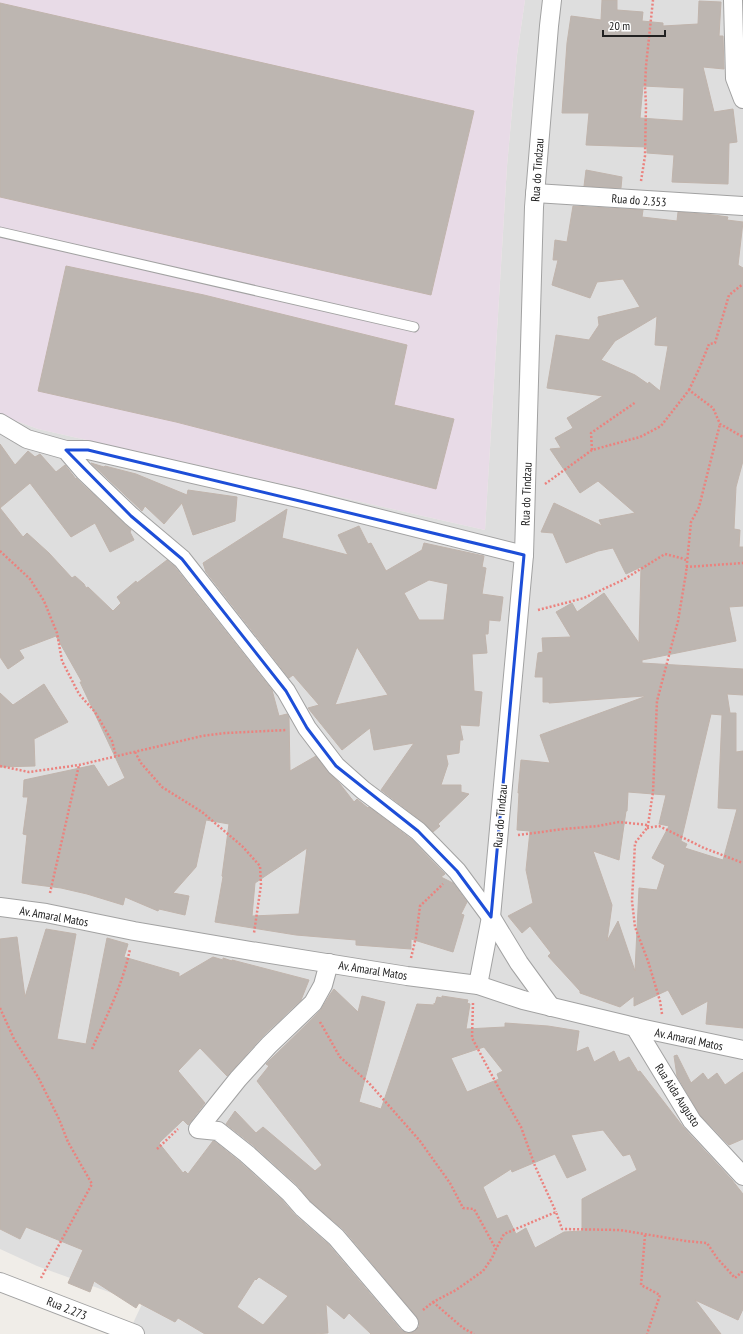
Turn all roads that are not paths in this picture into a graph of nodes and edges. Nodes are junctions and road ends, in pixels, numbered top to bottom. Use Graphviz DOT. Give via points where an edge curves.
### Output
graph roads {
  1 [pos="552,0"];
  2 [pos="733,0"];
  3 [pos="743,99"];
  4 [pos="535,193"];
  5 [pos="743,206"];
  6 [pos="0,232"];
  7 [pos="414,327"];
  8 [pos="0,423"];
  9 [pos="66,450"];
  10 [pos="524,555"];
  11 [pos="0,908"];
  12 [pos="491,917"];
  13 [pos="329,963"];
  14 [pos="476,985"];
  15 [pos="551,1007"];
  16 [pos="635,1028"];
  17 [pos="743,1050"];
  18 [pos="743,1176"];
  19 [pos="0,1282"];
  20 [pos="409,1323"];
  21 [pos="126,1333"];
  1 -- 4 [label="street, Rua do Tindzau"];
  2 -- 3 [label="street" via="735,78"];
  4 -- 5 [label="street, Rua do 2.353"];
  4 -- 10 [label="street, Rua do Tindzau"];
  6 -- 7 [label="lane"];
  8 -- 9 [label="street" via="27,440"];
  9 -- 10 [label="street" via="88,450 302,499"];
  9 -- 12 [label="street" via="131,516 182,559 286,692 307,728 336,766 418,831 457,871"];
  10 -- 12 [label="street, Rua do Tindzau"];
  11 -- 13 [label="street, Av. Amaral Matos" via="46,913 134,931"];
  12 -- 14 [label="street, Rua do Tindzau"];
  12 -- 15 [label="street" via="519,963"];
  13 -- 14 [label="street, Av. Amaral Matos"];
  13 -- 20 [label="street" via="323,985 313,1003 238,1079 198,1130 218,1131 290,1193 336,1237"];
  14 -- 15 [label="street, Av. Amaral Matos"];
  15 -- 16 [label="street, Av. Amaral Matos"];
  16 -- 17 [label="street, Av. Amaral Matos"];
  16 -- 18 [label="street, Rua Aida Augusto" via="692,1121"];
  19 -- 21 [label="street, Rua 2.273"];
}
